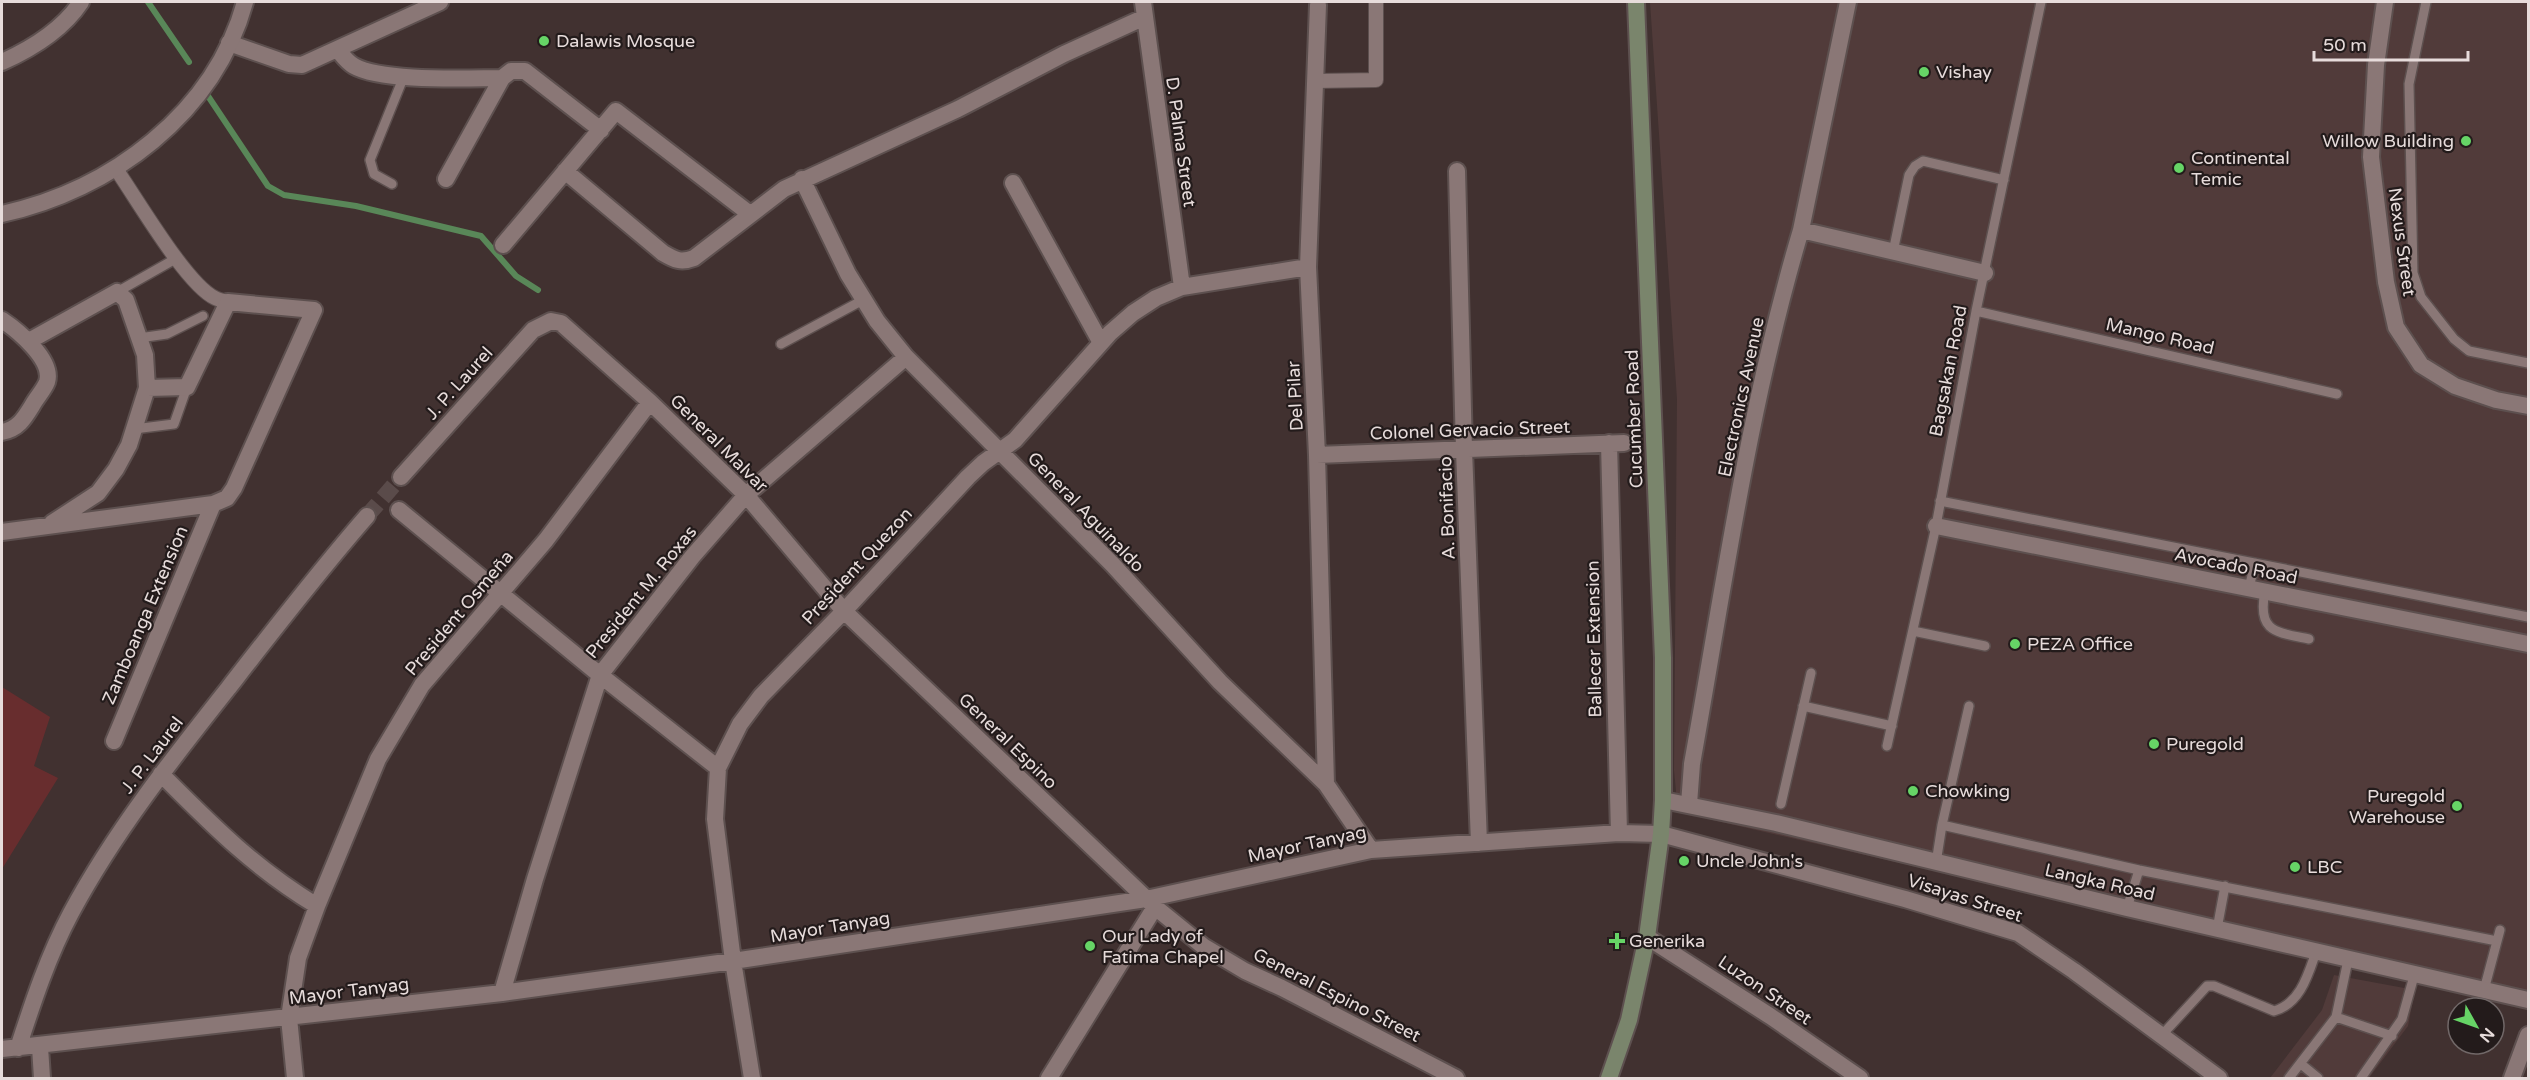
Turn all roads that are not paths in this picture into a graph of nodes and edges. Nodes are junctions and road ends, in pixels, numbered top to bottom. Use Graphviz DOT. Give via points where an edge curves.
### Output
graph roads {
  1 [pos="81,2"];
  2 [pos="244,2"];
  3 [pos="440,2"];
  4 [pos="1376,2"];
  5 [pos="1636,2"];
  6 [pos="1848,2"];
  7 [pos="2041,2"];
  8 [pos="2385,2"];
  9 [pos="2426,2"];
  10 [pos="1318,5"];
  11 [pos="1144,9"];
  12 [pos="229,43"];
  13 [pos="338,50"];
  14 [pos="2,62"];
  15 [pos="404,76"];
  16 [pos="502,78"];
  17 [pos="1315,81"];
  18 [pos="601,130"];
  19 [pos="116,170"];
  20 [pos="565,171"];
  21 [pos="1457,171"];
  22 [pos="446,179"];
  23 [pos="802,179"];
  24 [pos="2004,180"];
  25 [pos="1013,183"];
  26 [pos="392,184"];
  27 [pos="2,214"];
  28 [pos="750,214"];
  29 [pos="1801,230"];
  30 [pos="502,245"];
  31 [pos="1893,252"];
  32 [pos="177,258"];
  33 [pos="1308,267"];
  34 [pos="1985,273"];
  35 [pos="1182,287"];
  36 [pos="117,292"];
  37 [pos="864,300"];
  38 [pos="228,302"];
  39 [pos="1976,311"];
  40 [pos="204,316"];
  41 [pos="2,320"];
  42 [pos="551,321"];
  43 [pos="139,338"];
  44 [pos="29,341"];
  45 [pos="1101,343"];
  46 [pos="781,344"];
  47 [pos="906,357"];
  48 [pos="2529,363"];
  49 [pos="187,387"];
  50 [pos="147,388"];
  51 [pos="2337,394"];
  52 [pos="650,402"];
  53 [pos="2529,406"];
  54 [pos="134,429"];
  55 [pos="2,432"];
  56 [pos="1617,443"];
  57 [pos="1464,450"];
  58 [pos="999,451"];
  59 [pos="1317,455"];
  60 [pos="401,477"];
  61 [pos="746,495"];
  62 [pos="1940,501"];
  63 [pos="213,504"];
  64 [pos="399,510"];
  65 [pos="367,516"];
  66 [pos="1936,526"];
  67 [pos="46,527"];
  68 [pos="2,532"];
  69 [pos="2255,563"];
  70 [pos="2257,590"];
  71 [pos="500,594"];
  72 [pos="844,611"];
  73 [pos="2529,617"];
  74 [pos="1913,630"];
  75 [pos="2309,639"];
  76 [pos="2529,644"];
  77 [pos="1985,646"];
  78 [pos="1811,673"];
  79 [pos="600,675"];
  80 [pos="1803,706"];
  81 [pos="1969,706"];
  82 [pos="1892,726"];
  83 [pos="114,741"];
  84 [pos="1887,746"];
  85 [pos="718,768"];
  86 [pos="161,774"];
  87 [pos="1326,784"];
  88 [pos="1663,800"];
  89 [pos="1689,804"];
  90 [pos="1781,804"];
  91 [pos="1942,825"];
  92 [pos="1619,833"];
  93 [pos="1661,834"];
  94 [pos="1479,843"];
  95 [pos="1371,850"];
  96 [pos="1936,863"];
  97 [pos="2139,870"];
  98 [pos="2225,886"];
  99 [pos="1150,903"];
  100 [pos="317,906"];
  101 [pos="2127,908"];
  102 [pos="2217,929"];
  103 [pos="2500,930"];
  104 [pos="1647,937"];
  105 [pos="2497,941"];
  106 [pos="2316,952"];
  107 [pos="2348,960"];
  108 [pos="733,961"];
  109 [pos="2414,976"];
  110 [pos="2484,990"];
  111 [pos="502,993"];
  112 [pos="2529,1000"];
  113 [pos="2336,1017"];
  114 [pos="289,1018"];
  115 [pos="2161,1035"];
  116 [pos="2529,1035"];
  117 [pos="2392,1036"];
  118 [pos="40,1047"];
  119 [pos="10,1049"];
  120 [pos="2301,1064"];
  121 [pos="42,1078"];
  122 [pos="295,1078"];
  123 [pos="752,1078"];
  124 [pos="1048,1078"];
  125 [pos="1456,1078"];
  126 [pos="1609,1078"];
  127 [pos="1860,1078"];
  128 [pos="2219,1078"];
  129 [pos="2289,1078"];
  130 [pos="2318,1078"];
  131 [pos="2361,1078"];
  132 [pos="2512,1078"];
  1 -- 14 [label="street" via="48,35"];
  2 -- 12 [label="street"];
  3 -- 13 [label="street"];
  4 -- 17 [label="street" via="1376,80"];
  5 -- 88 [label="main road, Cucumber Road" via="1663,658"];
  6 -- 29 [label="street, Electronics Avenue"];
  7 -- 24 [label="lane, Bagsakan Road"];
  8 -- 53 [label="street, Nexus Street" via="2376,65 2371,157 2386,282 2396,327 2421,365 2455,386"];
  9 -- 48 [label="lane" via="2409,84 2413,273 2421,297 2454,339 2469,351"];
  10 -- 17 [label="street, Del Pilar"];
  11 -- 23 [label="street" via="958,110"];
  11 -- 35 [label="street, D. Palma Street"];
  12 -- 13 [label="street" via="302,65"];
  12 -- 19 [label="street" via="199,94 147,147"];
  13 -- 15 [label="street" via="347,62 365,71"];
  15 -- 16 [label="street"];
  15 -- 26 [label="lane" via="370,160 374,174"];
  16 -- 18 [label="street" via="511,71 525,71"];
  16 -- 22 [label="street"];
  17 -- 33 [label="street, Del Pilar"];
  18 -- 20 [label="street"];
  18 -- 28 [label="street" via="616,111"];
  19 -- 27 [label="street" via="32,208"];
  19 -- 32 [label="street"];
  20 -- 28 [label="street" via="674,260 694,258"];
  20 -- 30 [label="street"];
  21 -- 57 [label="street, A. Bonifacio"];
  23 -- 28 [label="street"];
  23 -- 37 [label="street, General Aguinaldo"];
  24 -- 31 [label="lane" via="1923,161 1915,166 1909,175"];
  24 -- 34 [label="lane, Bagsakan Road"];
  25 -- 45 [label="street"];
  29 -- 31 [label="street"];
  29 -- 89 [label="street, Electronics Avenue" via="1756,409 1692,764"];
  31 -- 34 [label="street"];
  32 -- 36 [label="lane"];
  32 -- 38 [label="street" via="200,287 216,299"];
  33 -- 35 [label="street, President Quezon"];
  33 -- 59 [label="street, Del Pilar"];
  34 -- 39 [label="lane, Bagsakan Road"];
  35 -- 45 [label="street, President Quezon" via="1133,313"];
  36 -- 43 [label="street" via="126,300"];
  36 -- 44 [label="street"];
  37 -- 46 [label="lane"];
  37 -- 47 [label="street, General Aguinaldo"];
  38 -- 49 [label="street"];
  38 -- 63 [label="street, Zamboanga Extension" via="314,310 234,489 227,498"];
  39 -- 51 [label="lane, Mango Road"];
  39 -- 62 [label="lane, Bagsakan Road"];
  40 -- 43 [label="lane" via="167,334"];
  41 -- 44 [label="street"];
  42 -- 52 [label="street, General Malvar" via="570,329"];
  42 -- 60 [label="street, J. P. Laurel" via="533,330"];
  43 -- 50 [label="street" via="147,366"];
  44 -- 55 [label="street" via="47,371 47,381 22,421 14,429"];
  45 -- 58 [label="street, President Quezon" via="1033,421"];
  47 -- 58 [label="street, General Aguinaldo"];
  47 -- 61 [label="street, President M. Roxas"];
  49 -- 50 [label="street"];
  49 -- 54 [label="lane" via="174,424"];
  50 -- 54 [label="street"];
  52 -- 61 [label="street, General Malvar"];
  52 -- 71 [label="street, President Osmeña" via="546,540"];
  54 -- 67 [label="street" via="129,446 98,493"];
  56 -- 57 [label="street, Colonel Gervacio Street"];
  56 -- 92 [label="street, Ballecer Extension"];
  57 -- 59 [label="street, Colonel Gervacio Street"];
  57 -- 94 [label="street, A. Bonifacio"];
  58 -- 72 [label="street, President Quezon" via="968,477"];
  58 -- 87 [label="street, General Aguinaldo" via="1113,565 1220,682"];
  59 -- 87 [label="street, Del Pilar"];
  61 -- 72 [label="street, General Malvar"];
  61 -- 79 [label="street, President M. Roxas"];
  62 -- 66 [label="lane, Bagsakan Road"];
  62 -- 69 [label="lane"];
  63 -- 67 [label="street, Zamboanga Extension"];
  63 -- 83 [label="street, Zamboanga Extension"];
  64 -- 71 [label="street"];
  65 -- 86 [label="street, J. P. Laurel"];
  66 -- 70 [label="street, Avocado Road"];
  66 -- 74 [label="lane, Bagsakan Road"];
  67 -- 68 [label="street, Zamboanga Extension"];
  69 -- 70 [label="lane"];
  69 -- 73 [label="lane"];
  70 -- 75 [label="lane" via="2267,625"];
  70 -- 76 [label="street, Avocado Road"];
  71 -- 79 [label="street"];
  71 -- 100 [label="street, President Osmeña" via="422,685 378,759"];
  72 -- 85 [label="street, President Quezon" via="761,696 740,724"];
  72 -- 99 [label="street, General Espino"];
  74 -- 77 [label="lane"];
  74 -- 82 [label="lane, Bagsakan Road"];
  78 -- 80 [label="lane"];
  79 -- 85 [label="street"];
  79 -- 111 [label="street, President M. Roxas"];
  80 -- 82 [label="lane"];
  80 -- 90 [label="lane"];
  81 -- 91 [label="lane"];
  82 -- 84 [label="lane, Bagsakan Road"];
  85 -- 108 [label="street, President Quezon" via="715,819"];
  86 -- 100 [label="street" via="249,860"];
  86 -- 119 [label="street, J. P. Laurel" via="110,846 70,915"];
  87 -- 95 [label="street, General Aguinaldo"];
  88 -- 89 [label="street, Langka Road"];
  88 -- 93 [label="main road, Cucumber Road"];
  89 -- 96 [label="street, Langka Road"];
  91 -- 96 [label="lane"];
  91 -- 97 [label="lane"];
  92 -- 93 [label="street, Mayor Tanyag"];
  92 -- 94 [label="street, Mayor Tanyag"];
  93 -- 104 [label="main road, Cucumber Road"];
  93 -- 115 [label="street, Visayas Street" via="2018,933"];
  94 -- 95 [label="street, Mayor Tanyag"];
  95 -- 99 [label="street, Mayor Tanyag"];
  96 -- 101 [label="street, Langka Road"];
  97 -- 98 [label="lane"];
  97 -- 101 [label="lane"];
  98 -- 102 [label="lane"];
  98 -- 105 [label="lane"];
  99 -- 108 [label="street, Mayor Tanyag"];
  99 -- 124 [label="street"];
  99 -- 125 [label="street, General Espino Street" via="1203,946 1245,971"];
  100 -- 114 [label="street, President Osmeña" via="298,958"];
  101 -- 102 [label="street, Langka Road"];
  102 -- 106 [label="street, Langka Road"];
  103 -- 105 [label="lane"];
  104 -- 126 [label="main road, Cucumber Road" via="1629,1020"];
  104 -- 127 [label="street, Luzon Street"];
  105 -- 110 [label="lane"];
  106 -- 107 [label="street, Langka Road"];
  106 -- 115 [label="lane" via="2294,1000 2282,1009 2274,1011 2207,986"];
  107 -- 109 [label="street, Langka Road"];
  107 -- 113 [label="lane"];
  108 -- 111 [label="street, Mayor Tanyag"];
  108 -- 123 [label="street, President Quezon"];
  109 -- 110 [label="street, Langka Road"];
  109 -- 117 [label="lane" via="2402,1019"];
  110 -- 112 [label="street, Langka Road"];
  111 -- 114 [label="street, Mayor Tanyag"];
  113 -- 117 [label="lane"];
  113 -- 120 [label="lane"];
  114 -- 118 [label="street, Mayor Tanyag"];
  114 -- 122 [label="street, President Osmeña"];
  115 -- 128 [label="street, Visayas Street"];
  116 -- 132 [label="street"];
  117 -- 131 [label="lane"];
  118 -- 119 [label="street, Mayor Tanyag"];
  118 -- 121 [label="street"];
  120 -- 129 [label="lane"];
  120 -- 130 [label="lane"];
}
